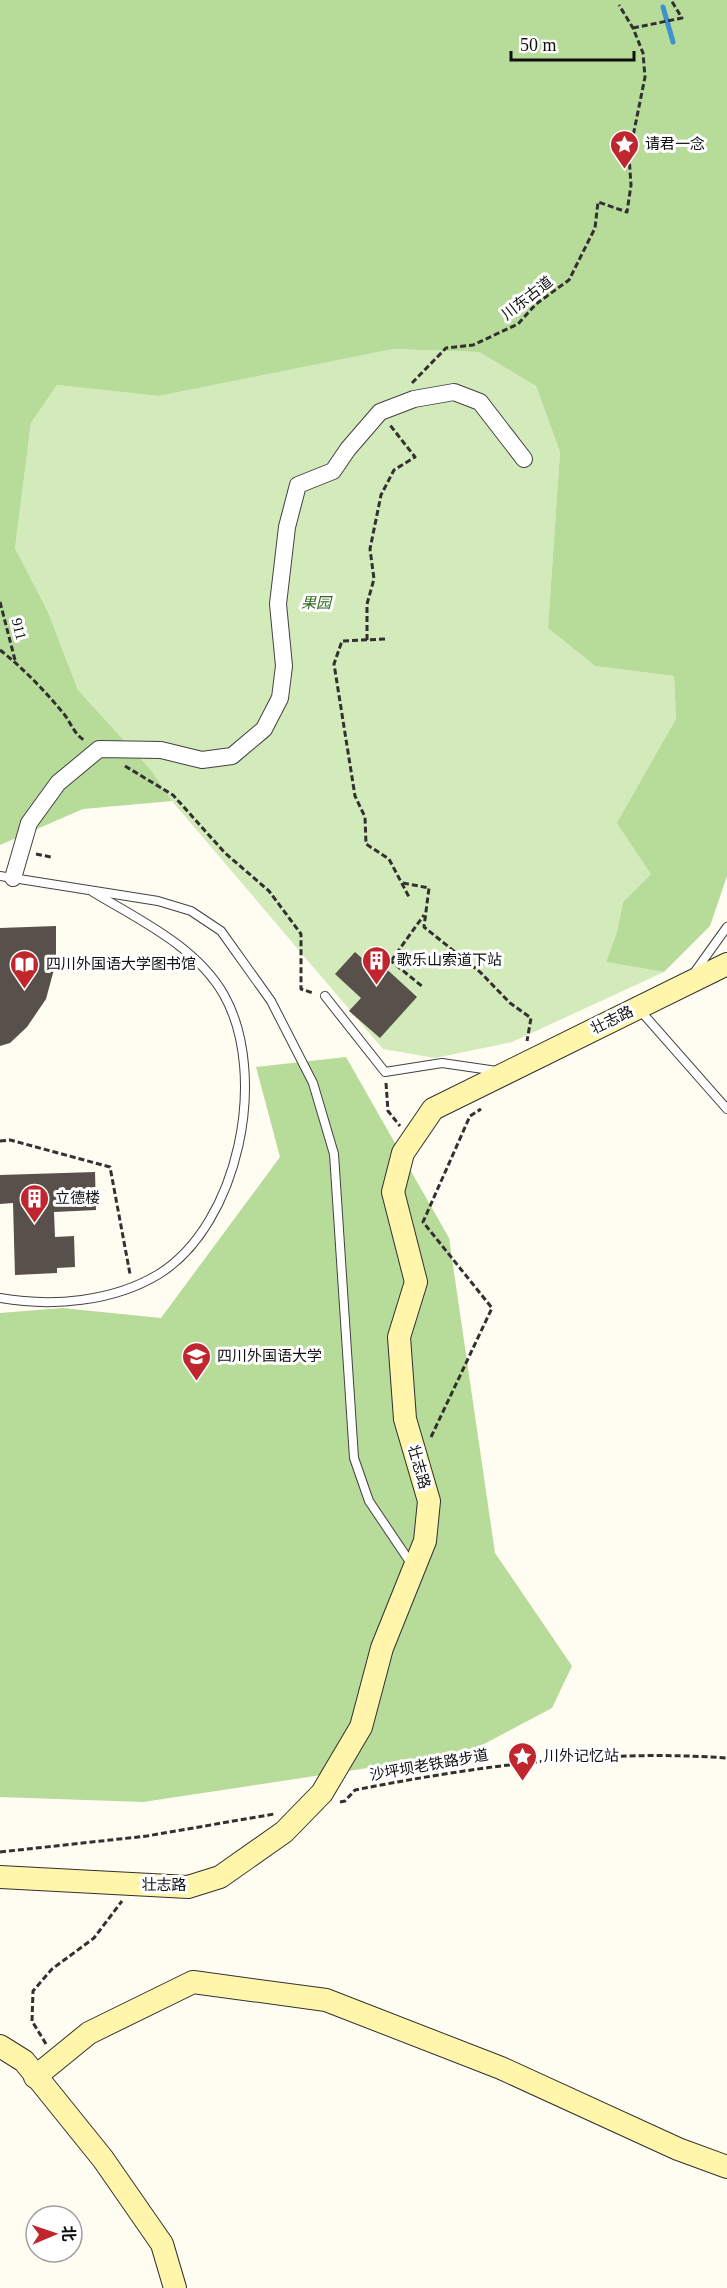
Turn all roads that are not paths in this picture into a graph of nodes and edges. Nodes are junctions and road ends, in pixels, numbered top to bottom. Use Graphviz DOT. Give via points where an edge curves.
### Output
graph roads {
  1 [pos="525,459"];
  2 [pos="7,877"];
  3 [pos="89,890"];
  4 [pos="727,927"];
  5 [pos="727,964"];
  6 [pos="687,984"];
  7 [pos="325,996"];
  8 [pos="638,1008"];
  9 [pos="507,1073"];
  10 [pos="727,1109"];
  11 [pos="0,1298"];
  12 [pos="414,1567"];
  13 [pos="0,1876"];
  14 [pos="0,2046"];
  15 [pos="35,2077"];
  16 [pos="727,2167"];
  17 [pos="175,2288"];
  1 -- 2 [label="street" via="480,402 454,392 414,399 381,412 333,471 298,485 278,604 284,666 280,698 264,729 232,756 202,760 161,750 99,749 58,783 29,823"];
  2 -- 3 [label="lane"];
  3 -- 11 [label="lane" via="185,951 224,995 243,1051 243,1127 224,1192 206,1224 185,1252 160,1273 133,1288 91,1299"];
  3 -- 12 [label="lane" via="158,901 191,911 221,931 271,1001 313,1083 334,1154 354,1458 369,1501"];
  4 -- 6 [label="lane"];
  5 -- 6 [label="street, 壮志路"];
  6 -- 8 [label="street, 壮志路"];
  7 -- 9 [label="lane" via="385,1072 442,1063"];
  8 -- 9 [label="street, 壮志路"];
  8 -- 10 [label="lane"];
  9 -- 12 [label="street, 壮志路" via="433,1109 403,1153 393,1192 416,1282 399,1336 405,1419 429,1501 425,1541"];
  12 -- 13 [label="street, 壮志路" via="382,1648 361,1727 322,1793 284,1832 220,1877 188,1887"];
  14 -- 15 [label="street" via="24,2061"];
  15 -- 16 [label="street" via="89,2034 193,1982 326,2000 501,2068 678,2149"];
  15 -- 17 [label="street" via="103,2159 162,2244"];
}
